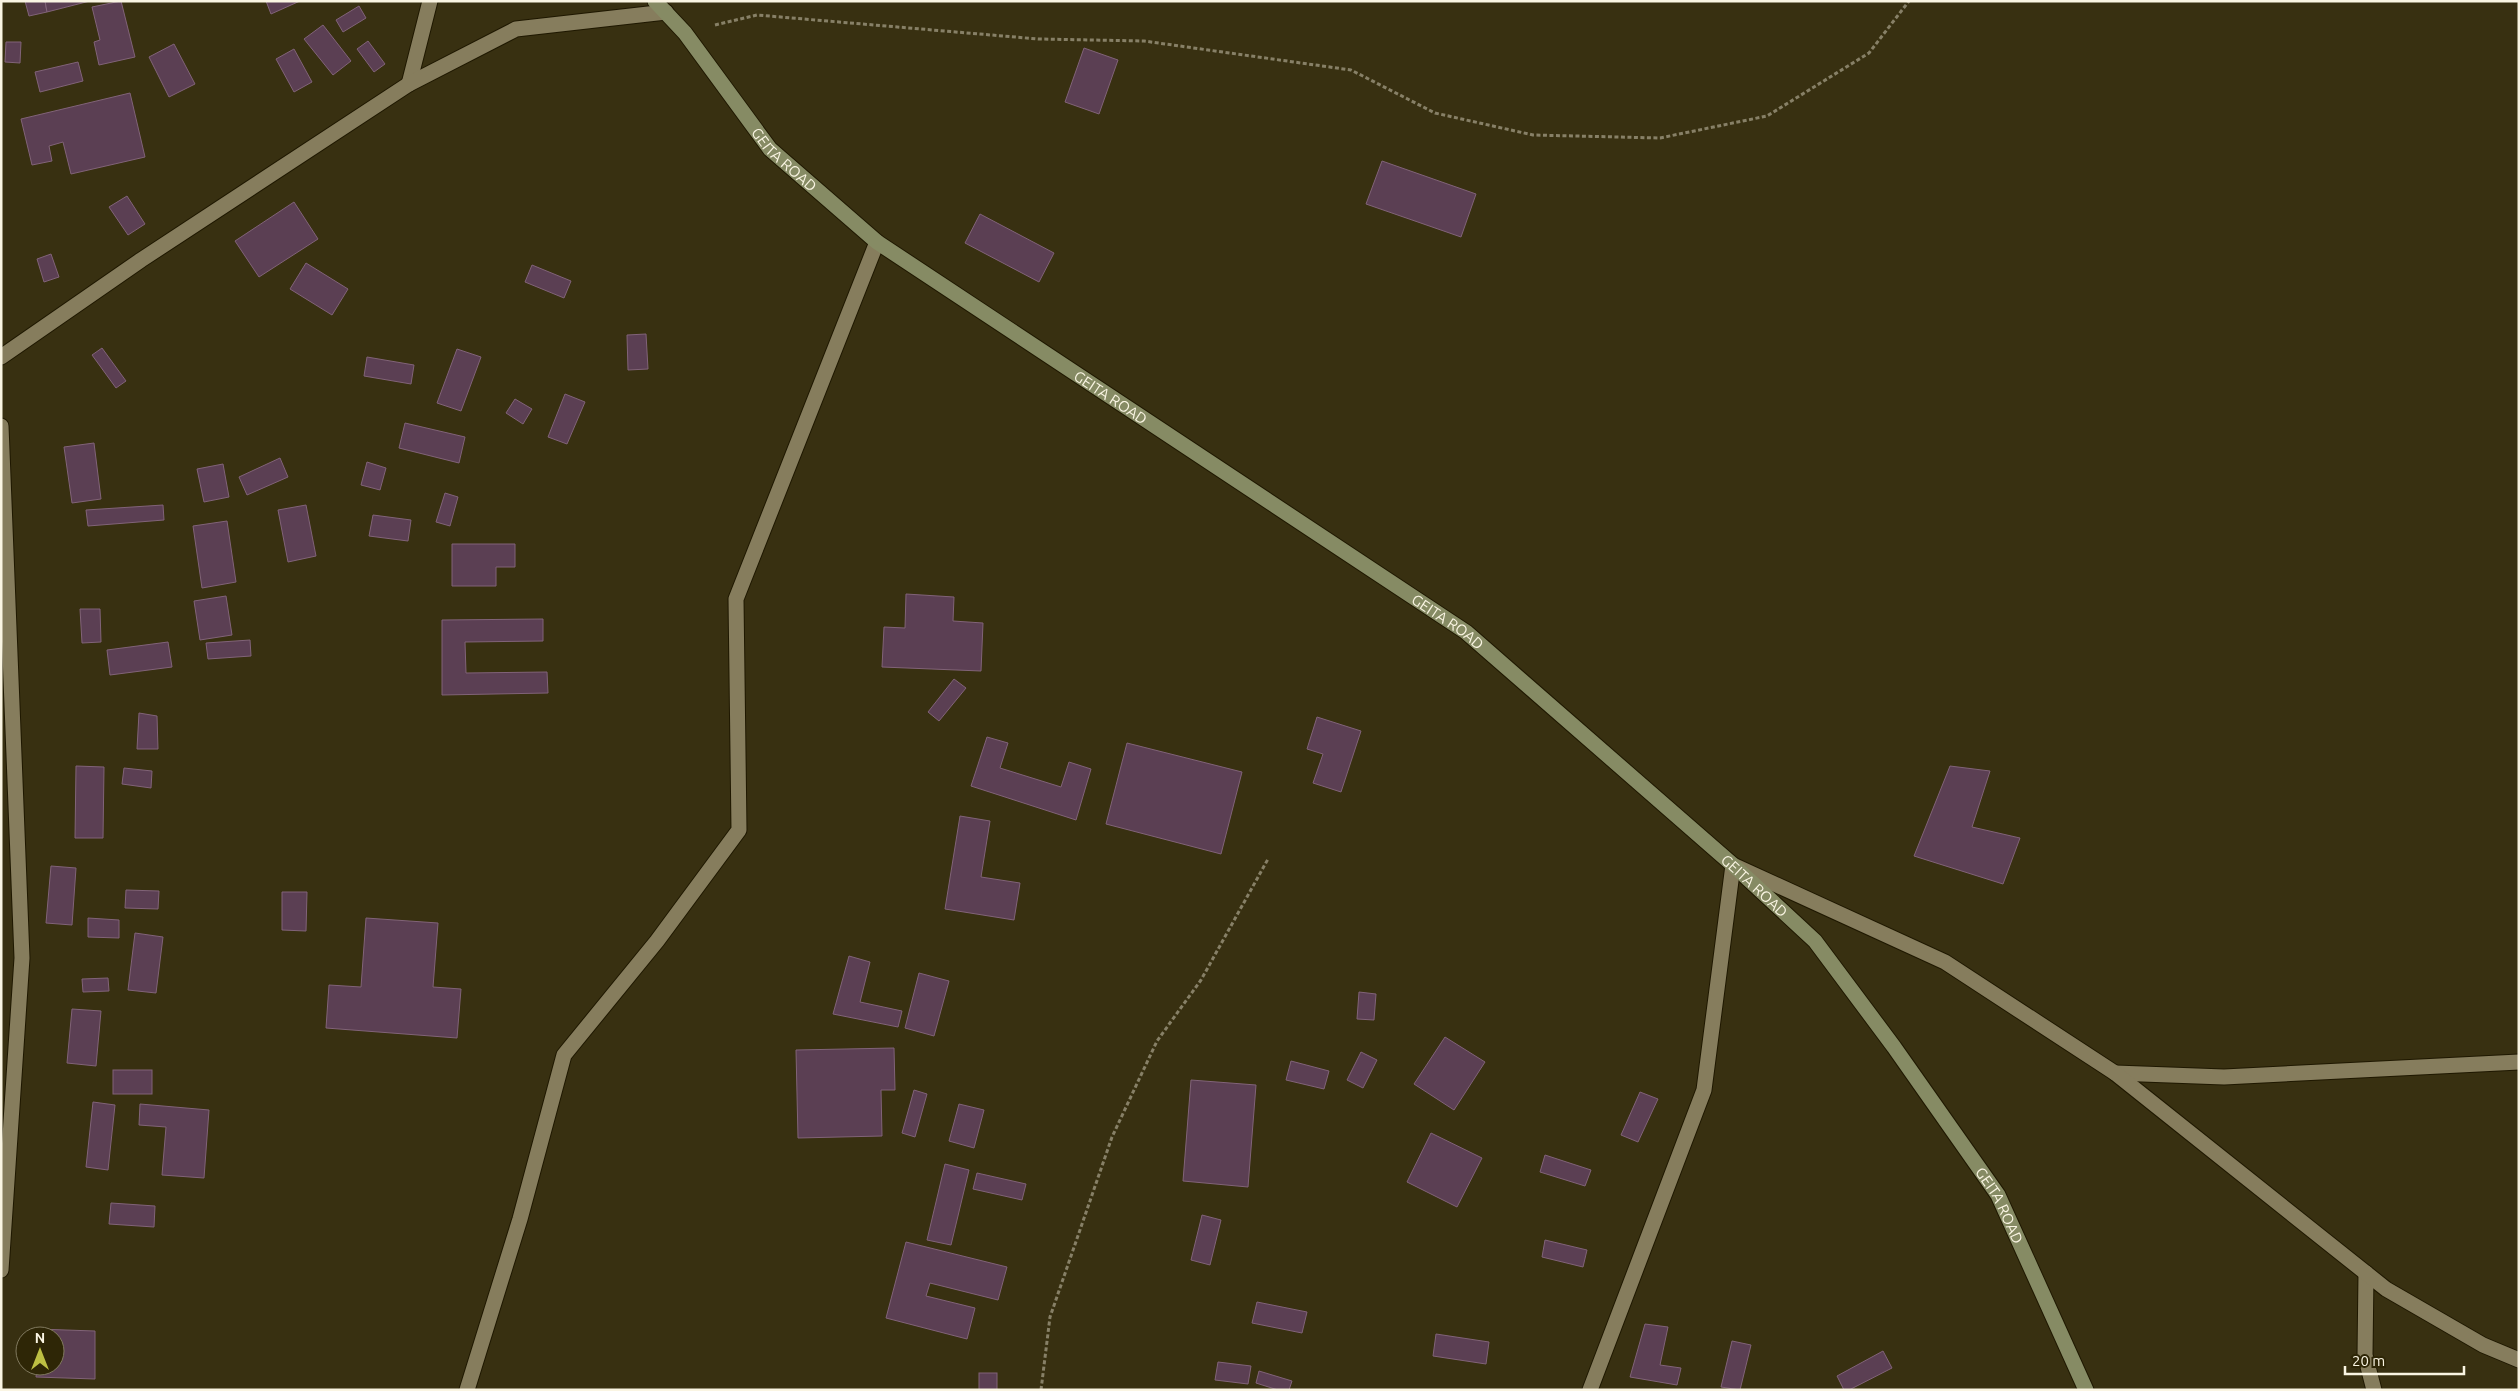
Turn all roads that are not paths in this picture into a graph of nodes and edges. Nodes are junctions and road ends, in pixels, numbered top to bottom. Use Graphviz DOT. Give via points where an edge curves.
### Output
graph roads {
  1 [pos="430,1"];
  2 [pos="644,1"];
  3 [pos="660,7"];
  4 [pos="409,84"];
  5 [pos="876,242"];
  6 [pos="1,357"];
  7 [pos="1,426"];
  8 [pos="1733,865"];
  9 [pos="2519,1062"];
  10 [pos="2115,1073"];
  11 [pos="1,1270"];
  12 [pos="2366,1273"];
  13 [pos="2519,1360"];
  14 [pos="468,1390"];
  15 [pos="1590,1390"];
  16 [pos="2086,1390"];
  17 [pos="2374,1390"];
  1 -- 4 [label="street"];
  2 -- 3 [label="street"];
  3 -- 4 [label="street" via="516,29"];
  3 -- 5 [label="main road, GEITA ROAD" via="685,33 770,149"];
  4 -- 6 [label="street" via="141,260"];
  5 -- 8 [label="main road, GEITA ROAD" via="1466,632"];
  5 -- 14 [label="street" via="736,599 739,830 657,941 564,1055 520,1219"];
  7 -- 11 [label="street" via="22,958"];
  8 -- 10 [label="street" via="1945,962"];
  8 -- 15 [label="street" via="1704,1090"];
  8 -- 16 [label="main road, GEITA ROAD" via="1815,941 1998,1195"];
  9 -- 10 [label="street" via="2224,1077"];
  10 -- 12 [label="street"];
  12 -- 13 [label="street" via="2386,1289 2483,1345"];
  12 -- 17 [label="street" via="2365,1355"];
}
